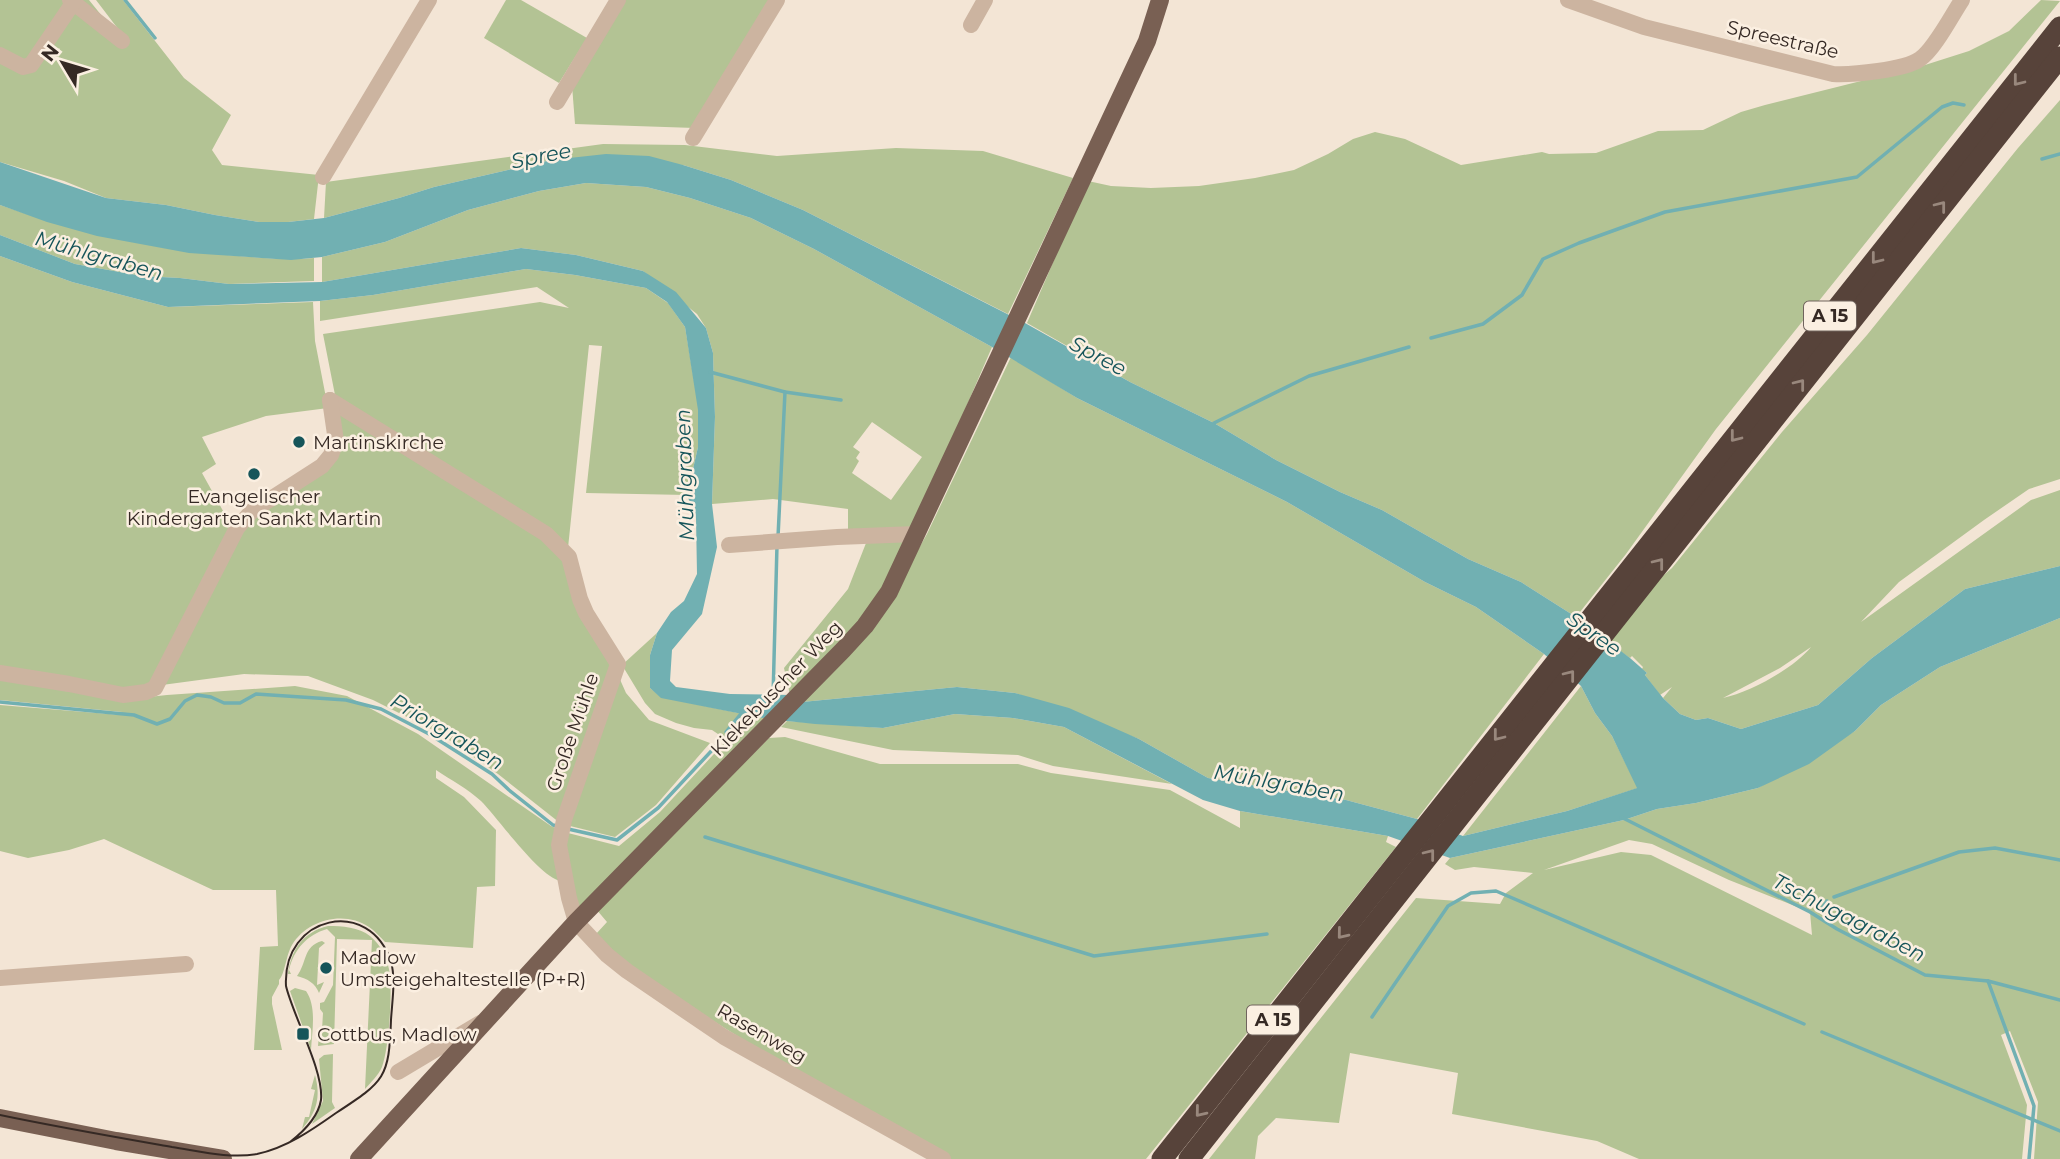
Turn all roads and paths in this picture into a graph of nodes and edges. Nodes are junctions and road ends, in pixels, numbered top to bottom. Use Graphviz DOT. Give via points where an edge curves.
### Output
graph roads {
  1 [pos="429,0"];
  2 [pos="618,0"];
  3 [pos="777,0"];
  4 [pos="985,0"];
  5 [pos="1160,0"];
  6 [pos="1568,0"];
  7 [pos="1962,0"];
  8 [pos="71,1"];
  9 [pos="971,25"];
  10 [pos="2060,27"];
  11 [pos="122,41"];
  12 [pos="0,55"];
  13 [pos="2060,57"];
  14 [pos="557,102"];
  15 [pos="693,138"];
  16 [pos="323,177"];
  17 [pos="916,534"];
  18 [pos="729,545"];
  19 [pos="1609,611"];
  20 [pos="0,673"];
  21 [pos="576,922"];
  22 [pos="186,964"];
  23 [pos="0,978"];
  24 [pos="486,1019"];
  25 [pos="398,1072"];
  26 [pos="0,1118"];
  27 [pos="223,1159"];
  28 [pos="359,1159"];
  29 [pos="943,1159"];
  30 [pos="1163,1159"];
  31 [pos="1189,1159"];
  1 -- 16 [label="street"];
  2 -- 14 [label="street"];
  3 -- 15 [label="street"];
  4 -- 9 [label="street"];
  5 -- 17 [label="main road, Kiekebuscher Weg" via="1147,41"];
  6 -- 7 [label="street, Spreestraße" via="1644,27 1833,74 1853,75 1921,59"];
  8 -- 11 [label="street"];
  8 -- 12 [label="street" via="31,65 23,67"];
  10 -- 19 [label="highway, A 15, one-way"];
  19 -- 13 [label="highway, A 15, one-way"];
  17 -- 18 [label="street"];
  17 -- 21 [label="main road, Kiekebuscher Weg" via="889,592 865,626"];
  19 -- 30 [label="highway, A 15, one-way" via="1384,880"];
  31 -- 19 [label="highway, A 15, one-way" via="1388,908"];
  20 -- 21 [label="street, Große Mühle" via="123,695 155,688 237,528 252,511 331,456 336,441 330,400 546,534 569,556 586,613 618,664 560,838"];
  21 -- 24 [label="main road, Kiekebuscher Weg"];
  21 -- 29 [label="street, Rasenweg" via="626,971 724,1037"];
  22 -- 23 [label="street"];
  24 -- 25 [label="street"];
  24 -- 28 [label="main road, Kiekebuscher Weg"];
  26 -- 27 [label="main road"];
}
